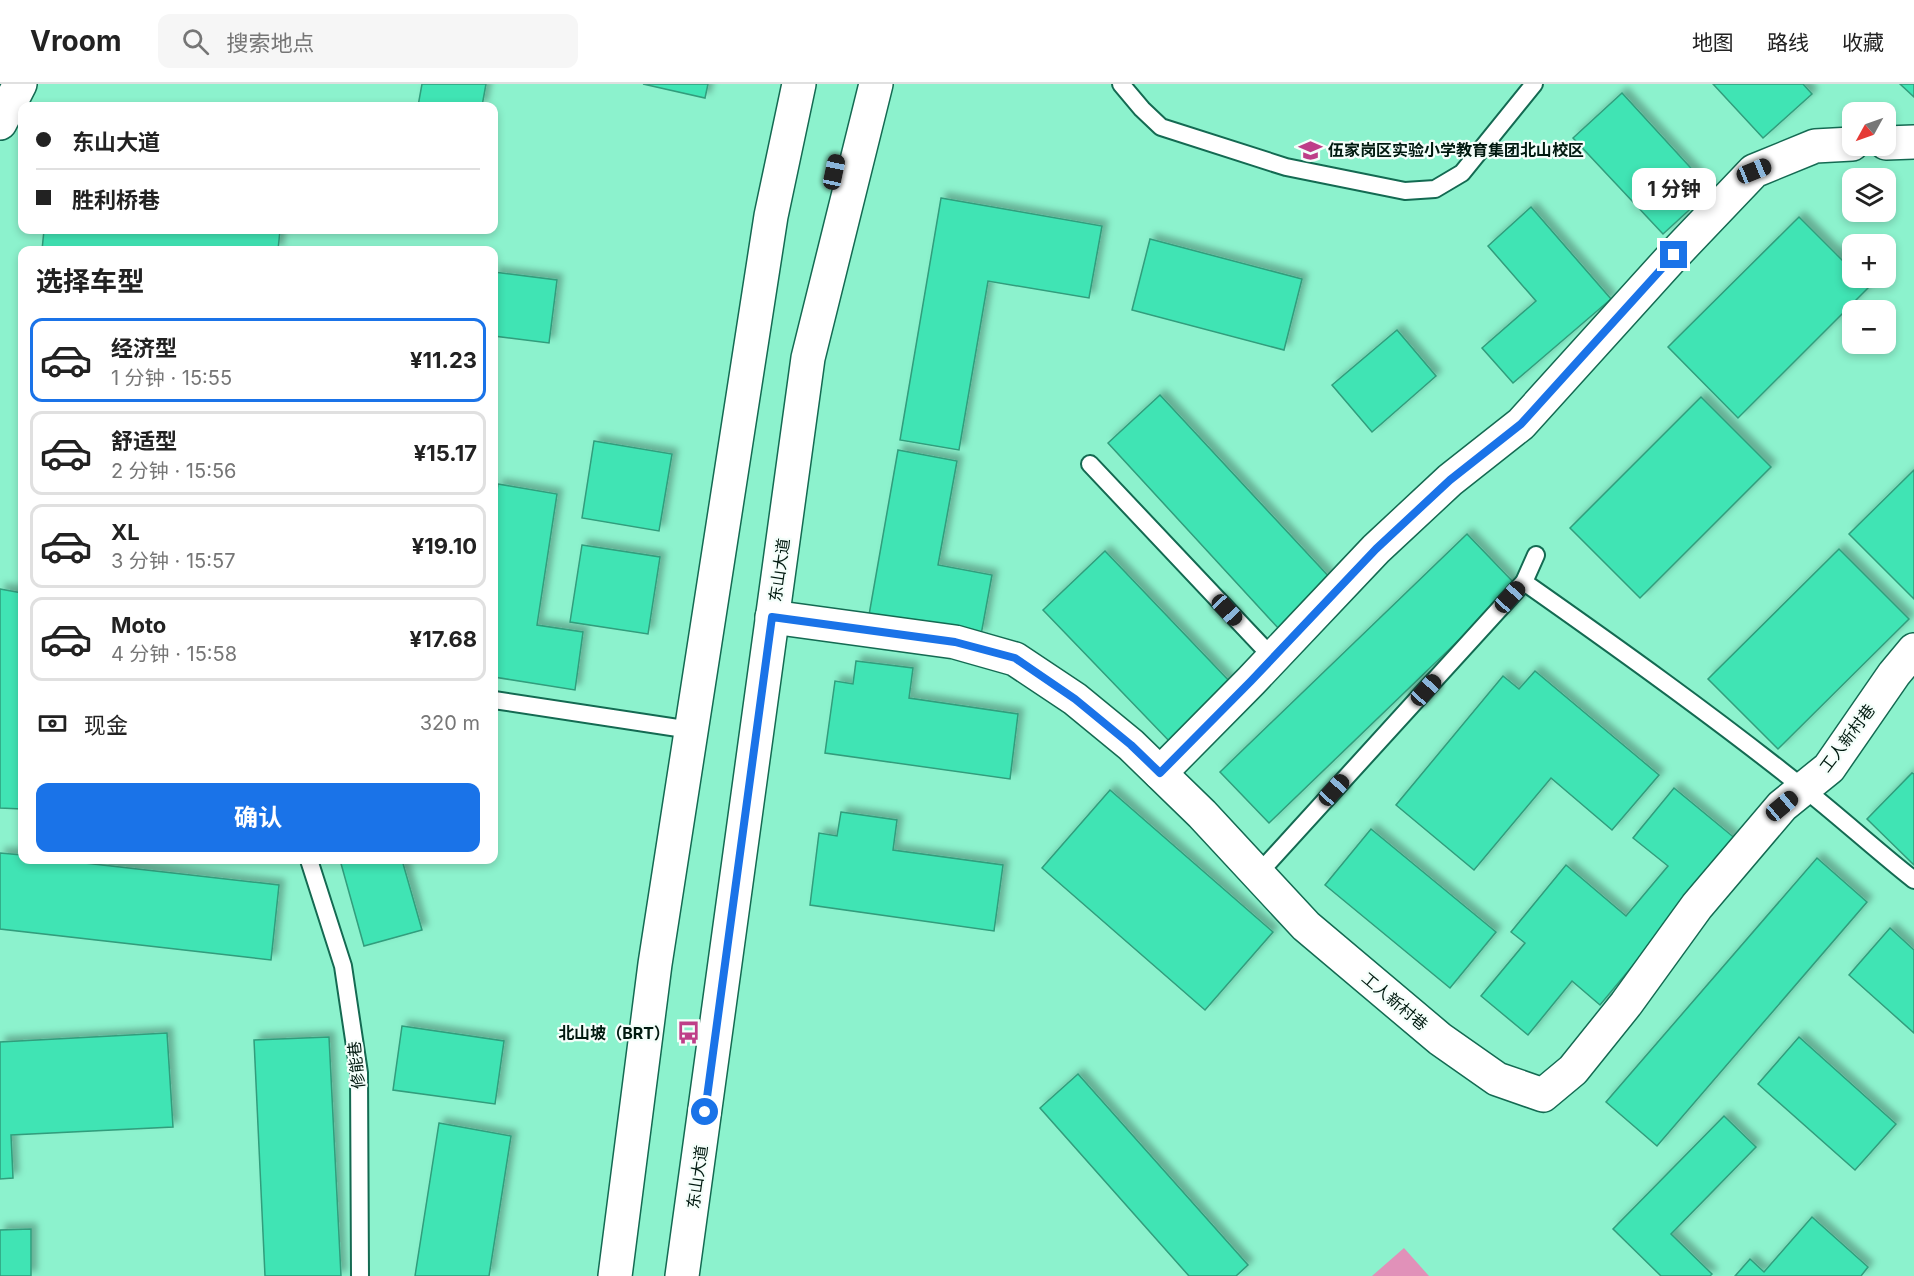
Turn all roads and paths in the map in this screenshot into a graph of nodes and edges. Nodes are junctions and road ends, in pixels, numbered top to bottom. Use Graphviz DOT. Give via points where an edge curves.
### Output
graph roads {
  1 [pos="21,84"];
  2 [pos="799,84"];
  3 [pos="813,84"];
  4 [pos="852,84"];
  5 [pos="876,84"];
  6 [pos="1121,84"];
  7 [pos="1534,84"];
  8 [pos="0,123"];
  9 [pos="1914,142"];
  10 [pos="1896,143"];
  11 [pos="1842,145"];
  12 [pos="751,343"];
  13 [pos="808,358"];
  14 [pos="1090,464"];
  15 [pos="1536,555"];
  16 [pos="1524,582"];
  17 [pos="772,617"];
  18 [pos="1914,650"];
  19 [pos="1273,658"];
  20 [pos="498,701"];
  21 [pos="691,730"];
  22 [pos="1160,773"];
  23 [pos="1804,788"];
  24 [pos="310,864"];
  25 [pos="1258,874"];
  26 [pos="1914,880"];
  27 [pos="360,1276"];
  28 [pos="615,1276"];
  29 [pos="682,1276"];
  1 -- 8 [label="main road"];
  2 -- 12 [label="main road" via="771,216"];
  3 -- 12 [label="main road"];
  4 -- 13 [label="main road" via="802,324"];
  5 -- 13 [label="main road, 东山大道"];
  6 -- 7 [label="lane" via="1161,128 1287,167 1405,191 1435,189 1462,173"];
  9 -- 10 [label="main road"];
  11 -- 19 [label="main road" via="1815,146 1754,171 1521,424 1450,480 1376,549"];
  12 -- 21 [label="main road"];
  13 -- 17 [label="main road, 东山大道"];
  14 -- 19 [label="lane"];
  15 -- 16 [label="lane"];
  16 -- 23 [label="lane" via="1628,654"];
  16 -- 25 [label="lane"];
  17 -- 22 [label="main road, 工人新村巷" via="955,642 1015,658 1075,699"];
  17 -- 29 [label="main road, 东山大道"];
  18 -- 23 [label="main road, 工人新村巷" via="1829,768"];
  19 -- 22 [label="main road"];
  20 -- 21 [label="lane"];
  21 -- 28 [label="main road" via="655,964"];
  22 -- 25 [label="main road, 工人新村巷"];
  23 -- 25 [label="main road, 工人新村巷" via="1782,806 1697,906 1573,1070 1543,1095 1497,1079 1440,1039 1306,926"];
  23 -- 26 [label="lane"];
  24 -- 27 [label="lane, 修能巷" via="343,966 359,1073"];
}
